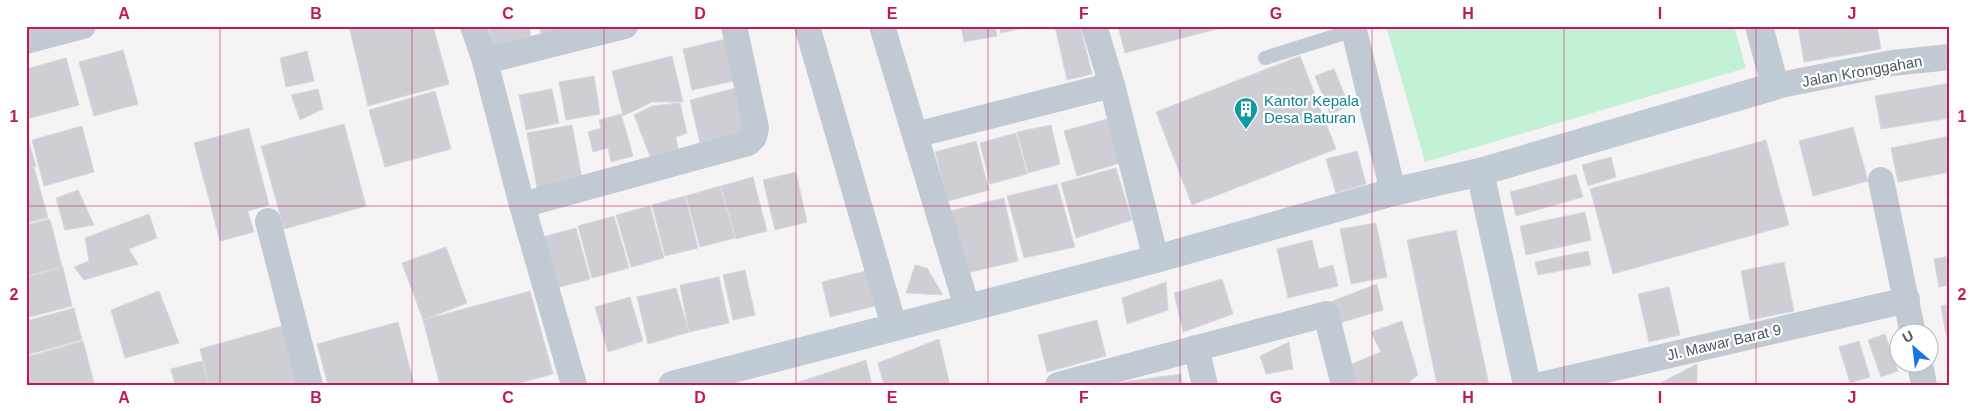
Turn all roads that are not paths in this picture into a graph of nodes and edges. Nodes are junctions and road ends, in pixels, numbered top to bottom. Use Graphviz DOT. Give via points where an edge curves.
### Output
graph roads {
  1 [pos="83,26"];
  2 [pos="473,26"];
  3 [pos="625,26"];
  4 [pos="734,26"];
  5 [pos="807,26"];
  6 [pos="882,26"];
  7 [pos="1094,26"];
  8 [pos="1759,26"];
  9 [pos="1354,28"];
  10 [pos="26,41"];
  11 [pos="1950,57"];
  12 [pos="1265,58"];
  13 [pos="485,61"];
  14 [pos="1112,85"];
  15 [pos="1775,86"];
  16 [pos="915,135"];
  17 [pos="1480,172"];
  18 [pos="1882,180"];
  19 [pos="1393,192"];
  20 [pos="522,205"];
  21 [pos="268,221"];
  22 [pos="1156,259"];
  23 [pos="1906,300"];
  24 [pos="967,307"];
  25 [pos="1911,324"];
  26 [pos="894,326"];
  27 [pos="1196,348"];
  28 [pos="705,380"];
  29 [pos="1065,384"];
  30 [pos="310,385"];
  31 [pos="574,385"];
  32 [pos="672,385"];
  33 [pos="1205,385"];
  34 [pos="1344,385"];
  35 [pos="1527,385"];
  36 [pos="1542,385"];
  1 -- 10 [label="street"];
  2 -- 13 [label="street"];
  3 -- 13 [label="street"];
  4 -- 20 [label="street" via="756,128 748,143"];
  5 -- 26 [label="street"];
  6 -- 16 [label="street"];
  7 -- 14 [label="street"];
  8 -- 15 [label="street"];
  9 -- 12 [label="lane"];
  9 -- 19 [label="street"];
  11 -- 15 [label="street, Jalan Kronggahan" via="1892,63"];
  13 -- 20 [label="street"];
  14 -- 16 [label="street"];
  14 -- 22 [label="street"];
  15 -- 17 [label="street"];
  16 -- 24 [label="street"];
  17 -- 19 [label="street"];
  17 -- 35 [label="street"];
  18 -- 23 [label="street"];
  19 -- 22 [label="street"];
  20 -- 31 [label="street"];
  21 -- 30 [label="street"];
  22 -- 24 [label="street"];
  23 -- 25 [label="street"];
  23 -- 36 [label="street, Jl. Mawar Barat 9"];
  24 -- 26 [label="street"];
  26 -- 28 [label="street"];
  27 -- 29 [label="street"];
  27 -- 33 [label="street"];
  27 -- 34 [label="street" via="1326,314"];
  28 -- 32 [label="street"];
}
